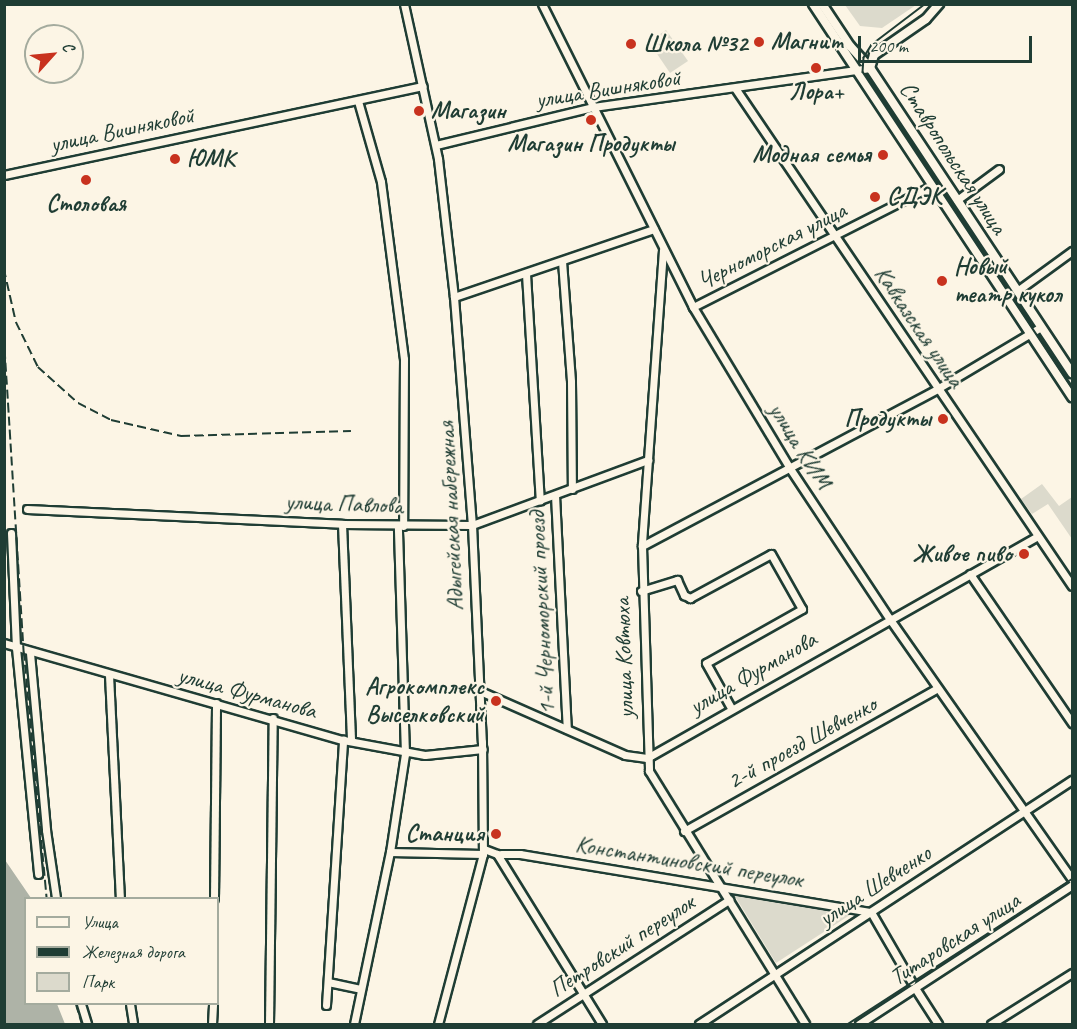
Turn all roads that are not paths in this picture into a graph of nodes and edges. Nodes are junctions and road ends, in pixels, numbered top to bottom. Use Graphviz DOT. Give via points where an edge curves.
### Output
graph roads {
  1 [pos="404,4"];
  2 [pos="542,4"];
  3 [pos="939,4"];
  4 [pos="817,6"];
  5 [pos="886,45"];
  6 [pos="858,56"];
  7 [pos="870,68"];
  8 [pos="855,71"];
  9 [pos="423,86"];
  10 [pos="735,88"];
  11 [pos="358,101"];
  12 [pos="592,107"];
  13 [pos="436,145"];
  14 [pos="999,169"];
  15 [pos="4,175"];
  16 [pos="932,186"];
  17 [pos="957,200"];
  18 [pos="654,229"];
  19 [pos="834,237"];
  20 [pos="663,247"];
  21 [pos="1072,251"];
  22 [pos="562,261"];
  23 [pos="526,274"];
  24 [pos="1017,291"];
  25 [pos="454,297"];
  26 [pos="693,307"];
  27 [pos="1041,327"];
  28 [pos="1029,335"];
  29 [pos="1072,373"];
  30 [pos="937,389"];
  31 [pos="1072,397"];
  32 [pos="648,460"];
  33 [pos="789,467"];
  34 [pos="572,489"];
  35 [pos="555,495"];
  36 [pos="540,501"];
  37 [pos="27,509"];
  38 [pos="342,524"];
  39 [pos="472,525"];
  40 [pos="400,526"];
  41 [pos="10,533"];
  42 [pos="1037,536"];
  43 [pos="642,546"];
  44 [pos="970,574"];
  45 [pos="1072,586"];
  46 [pos="641,591"];
  47 [pos="889,618"];
  48 [pos="4,643"];
  49 [pos="16,648"];
  50 [pos="30,653"];
  51 [pos="109,675"];
  52 [pos="938,688"];
  53 [pos="480,691"];
  54 [pos="216,703"];
  55 [pos="730,708"];
  56 [pos="273,718"];
  57 [pos="1072,723"];
  58 [pos="567,729"];
  59 [pos="347,741"];
  60 [pos="483,749"];
  61 [pos="405,754"];
  62 [pos="647,758"];
  63 [pos="1072,780"];
  64 [pos="1024,811"];
  65 [pos="684,831"];
  66 [pos="483,851"];
  67 [pos="390,852"];
  68 [pos="501,854"];
  69 [pos="38,874"];
  70 [pos="1072,877"];
  71 [pos="1072,885"];
  72 [pos="720,886"];
  73 [pos="56,897"];
  74 [pos="120,897"];
  75 [pos="214,897"];
  76 [pos="729,900"];
  77 [pos="871,912"];
  78 [pos="1072,973"];
  79 [pos="774,976"];
  80 [pos="911,981"];
  81 [pos="328,982"];
  82 [pos="360,988"];
  83 [pos="915,988"];
  84 [pos="583,994"];
  85 [pos="81,1005"];
  86 [pos="130,1005"];
  87 [pos="213,1005"];
  88 [pos="326,1005"];
  89 [pos="87,1024"];
  90 [pos="133,1024"];
  91 [pos="212,1024"];
  92 [pos="268,1024"];
  93 [pos="354,1024"];
  94 [pos="438,1024"];
  95 [pos="537,1024"];
  96 [pos="602,1024"];
  97 [pos="699,1024"];
  98 [pos="805,1024"];
  99 [pos="859,1024"];
  100 [pos="938,1024"];
  101 [pos="991,1024"];
  1 -- 9 [label="street, Адыгейская набережная"];
  2 -- 12 [label="street, улица КИМ"];
  3 -- 5 [label="main road" via="926,19"];
  4 -- 6 [label="main road, Ставропольская улица" via="847,49"];
  4 -- 8 [label="main road, Ставропольская улица"];
  5 -- 6 [label="main road"];
  5 -- 7 [label="main road" via="872,58"];
  6 -- 7 [label="main road, Ставропольская улица"];
  7 -- 8 [label="street, улица Вишняковой"];
  7 -- 17 [label="main road, Ставропольская улица"];
  8 -- 10 [label="street, улица Вишняковой"];
  8 -- 16 [label="main road, Ставропольская улица"];
  9 -- 11 [label="street, улица Вишняковой"];
  9 -- 13 [label="street, Адыгейская набережная"];
  10 -- 12 [label="street, улица Вишняковой"];
  10 -- 19 [label="street, Кавказская улица"];
  11 -- 15 [label="street, улица Вишняковой"];
  11 -- 40 [label="street" via="381,182 404,359"];
  12 -- 13 [label="street, улица Вишняковой"];
  12 -- 18 [label="street, улица КИМ"];
  13 -- 25 [label="street, Адыгейская набережная"];
  14 -- 17 [label="street"];
  16 -- 19 [label="street, Черноморская улица"];
  16 -- 28 [label="main road, Ставропольская улица"];
  17 -- 24 [label="main road, Ставропольская улица"];
  18 -- 20 [label="street, улица КИМ"];
  18 -- 22 [label="street"];
  19 -- 26 [label="street, Черноморская улица"];
  19 -- 30 [label="street, Кавказская улица"];
  20 -- 26 [label="street, улица КИМ"];
  20 -- 32 [label="street, улица Ковтюха"];
  21 -- 24 [label="street"];
  22 -- 23 [label="street"];
  22 -- 34 [label="street, 1-й Черноморский проезд" via="571,382"];
  23 -- 25 [label="street"];
  23 -- 36 [label="street"];
  24 -- 27 [label="main road, Ставропольская улица"];
  25 -- 39 [label="street, Адыгейская набережная"];
  26 -- 33 [label="street, улица КИМ"];
  27 -- 28 [label="street"];
  27 -- 29 [label="main road, Ставропольская улица"];
  28 -- 30 [label="street"];
  28 -- 31 [label="main road, Ставропольская улица"];
  30 -- 33 [label="street"];
  30 -- 42 [label="street, Кавказская улица"];
  32 -- 34 [label="street, улица Павлова"];
  32 -- 43 [label="street, улица Ковтюха"];
  33 -- 43 [label="street"];
  33 -- 47 [label="street, улица КИМ"];
  34 -- 35 [label="street, улица Павлова"];
  35 -- 36 [label="street, улица Павлова"];
  35 -- 58 [label="street, 1-й Черноморский проезд"];
  36 -- 39 [label="street, улица Павлова"];
  37 -- 38 [label="street, улица Павлова"];
  38 -- 40 [label="street, улица Павлова"];
  38 -- 59 [label="street"];
  39 -- 40 [label="street, улица Павлова"];
  39 -- 53 [label="street, Адыгейская набережная"];
  40 -- 61 [label="street"];
  41 -- 49 [label="street"];
  42 -- 44 [label="street, улица Фурманова"];
  42 -- 45 [label="street, Кавказская улица"];
  43 -- 46 [label="street, улица Ковтюха"];
  44 -- 47 [label="street, улица Фурманова"];
  44 -- 57 [label="street"];
  46 -- 55 [label="street" via="677,580 684,595 690,598 771,554 802,609 706,663"];
  46 -- 62 [label="street, улица Ковтюха"];
  47 -- 52 [label="street, улица КИМ"];
  47 -- 55 [label="street, улица Фурманова"];
  48 -- 49 [label="street, улица Фурманова"];
  49 -- 50 [label="street, улица Фурманова"];
  49 -- 69 [label="street"];
  50 -- 51 [label="street, улица Фурманова"];
  50 -- 73 [label="street"];
  51 -- 54 [label="street, улица Фурманова"];
  51 -- 74 [label="street"];
  52 -- 64 [label="street, улица КИМ"];
  52 -- 65 [label="street, 2-й проезд Шевченко"];
  53 -- 58 [label="street"];
  53 -- 60 [label="street, Адыгейская набережная"];
  54 -- 56 [label="street, улица Фурманова"];
  54 -- 75 [label="street"];
  55 -- 62 [label="street, улица Фурманова"];
  56 -- 59 [label="street, улица Фурманова"];
  56 -- 92 [label="street"];
  58 -- 62 [label="street" via="625,754"];
  59 -- 61 [label="street, улица Фурманова"];
  59 -- 81 [label="street"];
  60 -- 61 [label="street, улица Фурманова"];
  60 -- 66 [label="street, Адыгейская набережная"];
  61 -- 67 [label="street"];
  62 -- 65 [label="street, улица Ковтюха" via="654,783"];
  63 -- 64 [label="street, улица Шевченко"];
  64 -- 70 [label="street, улица КИМ"];
  64 -- 77 [label="street, улица Шевченко"];
  65 -- 72 [label="street, улица Ковтюха"];
  66 -- 67 [label="street"];
  66 -- 84 [label="street" via="497,854"];
  66 -- 94 [label="street, Адыгейская набережная"];
  67 -- 82 [label="street"];
  68 -- 72 [label="street, Константиновский переулок"];
  71 -- 83 [label="street, Титаровская улица"];
  72 -- 76 [label="street, улица Ковтюха"];
  72 -- 77 [label="street, Константиновский переулок"];
  76 -- 79 [label="street, улица Ковтюха"];
  76 -- 84 [label="street, Петровский переулок"];
  77 -- 79 [label="street, улица Шевченко"];
  77 -- 80 [label="street"];
  78 -- 101 [label="street"];
  79 -- 97 [label="street, улица Шевченко"];
  79 -- 98 [label="street, улица Ковтюха"];
  81 -- 82 [label="street"];
  81 -- 88 [label="street"];
  82 -- 93 [label="street"];
  83 -- 99 [label="street, Титаровская улица"];
  83 -- 100 [label="street"];
  84 -- 95 [label="street, Петровский переулок"];
  84 -- 96 [label="street"];
  85 -- 89 [label="street"];
  86 -- 90 [label="street"];
  87 -- 91 [label="street"];
}
